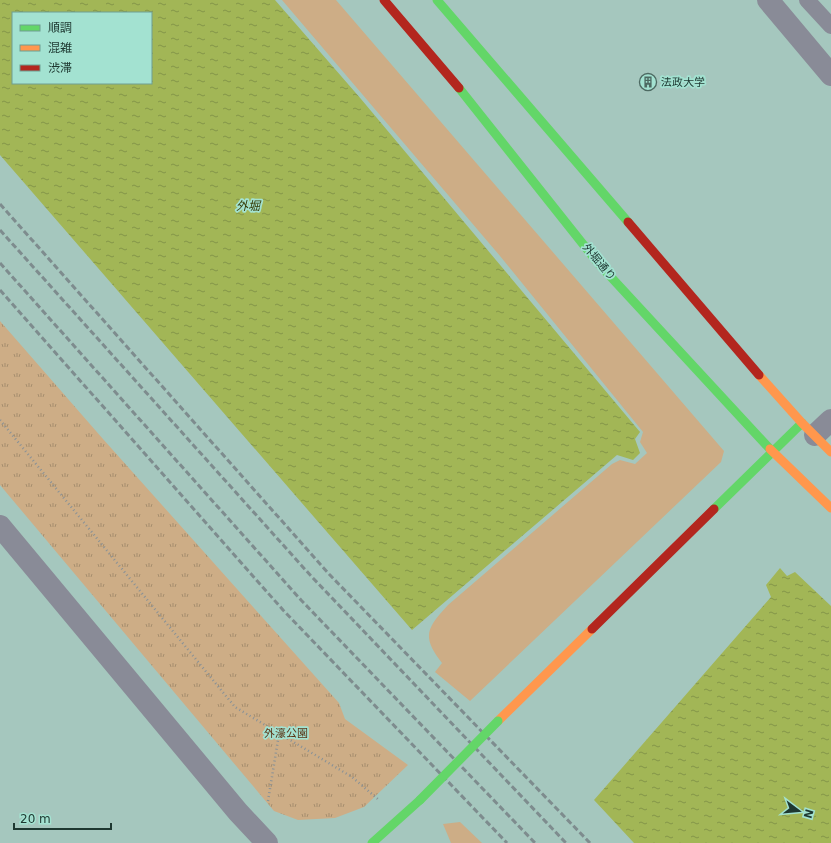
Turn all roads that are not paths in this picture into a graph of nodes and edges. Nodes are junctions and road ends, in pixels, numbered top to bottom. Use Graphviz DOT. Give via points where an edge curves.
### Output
graph roads {
  1 [pos="384,0"];
  2 [pos="437,0"];
  3 [pos="768,0"];
  4 [pos="807,0"];
  5 [pos="831,26"];
  6 [pos="831,75"];
  7 [pos="831,420"];
  8 [pos="808,429"];
  9 [pos="772,451"];
  10 [pos="831,452"];
  11 [pos="831,508"];
  12 [pos="0,526"];
  13 [pos="267,843"];
  14 [pos="372,843"];
  1 -- 9 [label="main road, 外堀通り" via="478,110 598,263"];
  2 -- 8 [label="main road"];
  3 -- 6 [label="street"];
  4 -- 5 [label="lane"];
  7 -- 8 [label="street"];
  8 -- 9 [label="main road"];
  8 -- 10 [label="main road"];
  9 -- 11 [label="main road, 外堀通り"];
  9 -- 14 [label="main road, bridge" via="420,800"];
  12 -- 13 [label="street" via="233,806"];
}
